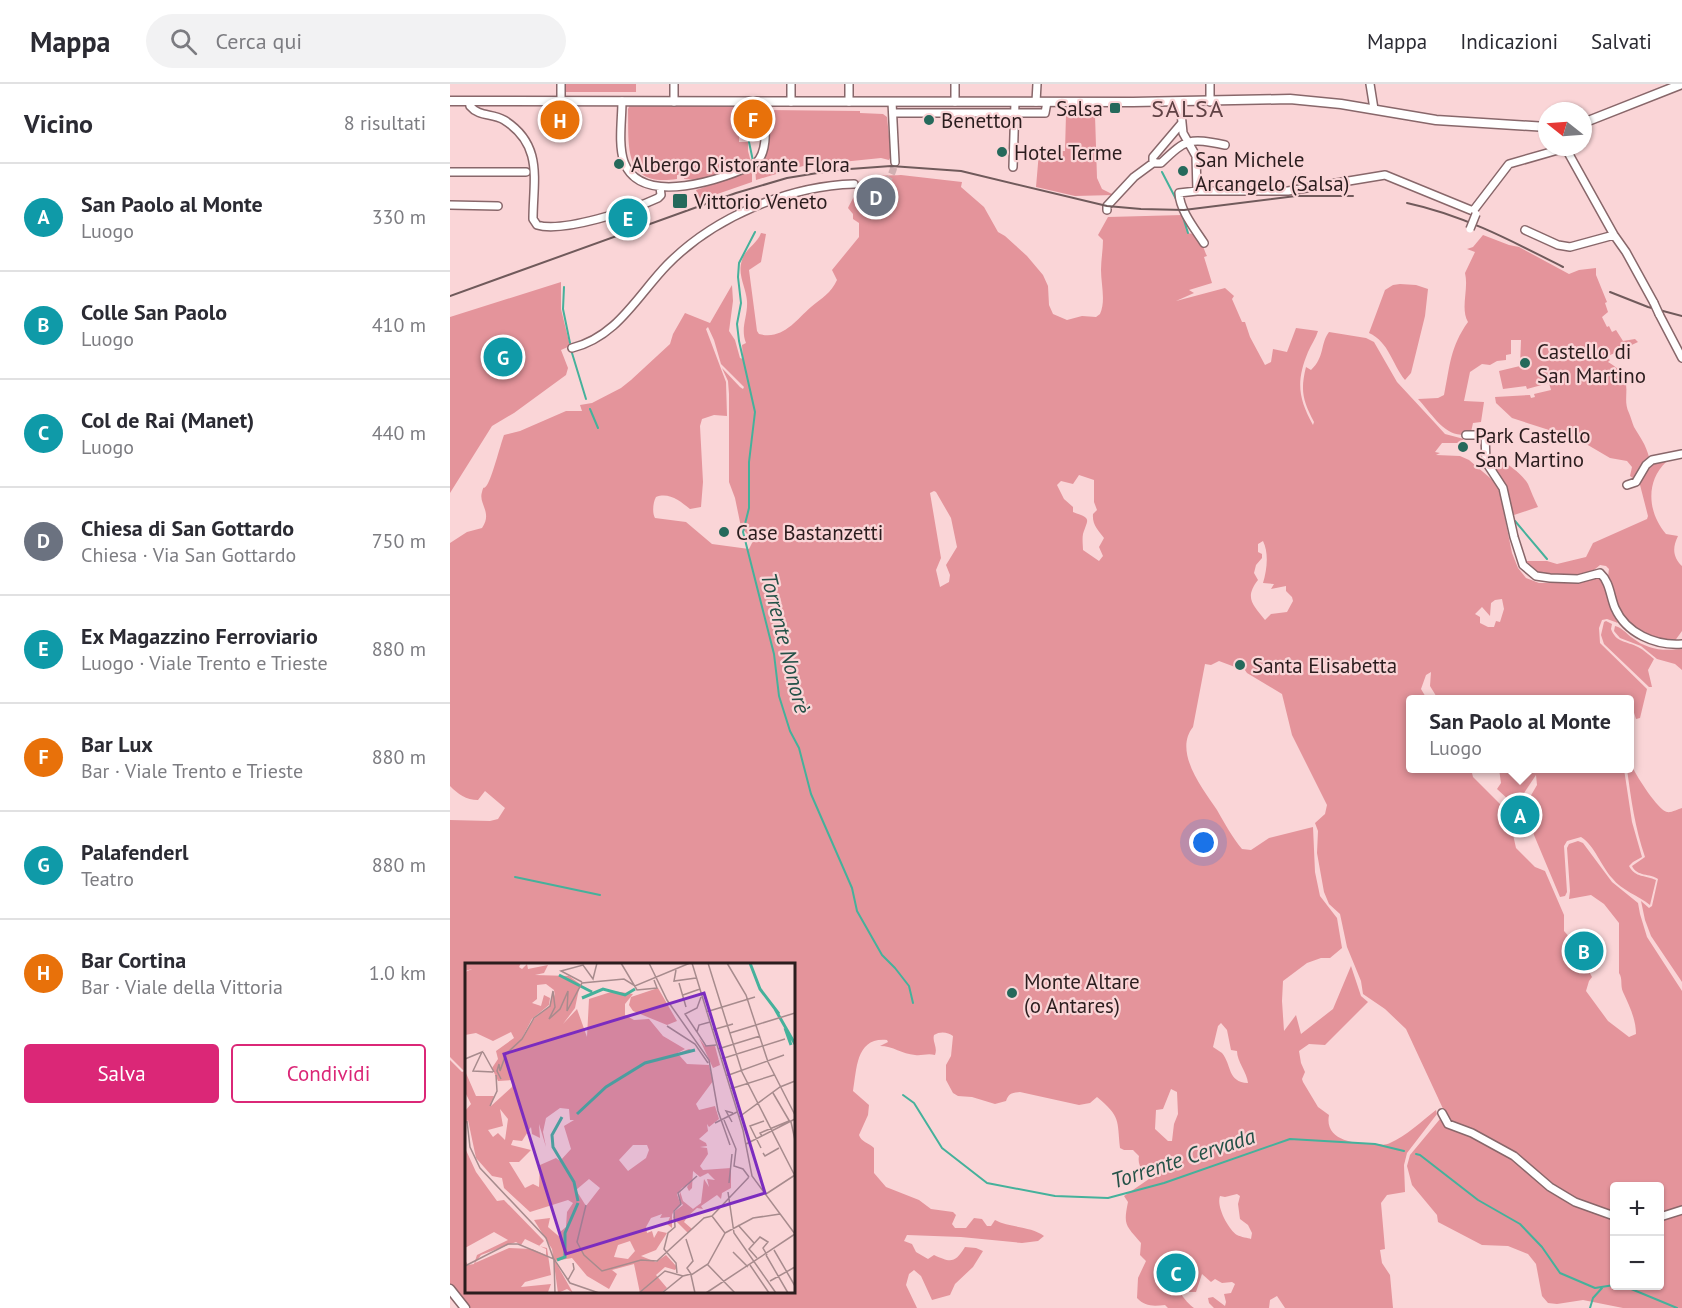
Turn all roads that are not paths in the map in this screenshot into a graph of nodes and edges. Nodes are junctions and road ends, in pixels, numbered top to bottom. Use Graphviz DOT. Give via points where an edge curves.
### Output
graph roads {
  1 [pos="561,84"];
  2 [pos="674,84"];
  3 [pos="955,84"];
  4 [pos="1037,84"];
  5 [pos="1210,84"];
  6 [pos="1370,84"];
  7 [pos="1682,84"];
  8 [pos="791,85"];
  9 [pos="849,85"];
  10 [pos="450,101"];
  11 [pos="470,101"];
  12 [pos="622,101"];
  13 [pos="561,102"];
  14 [pos="674,102"];
  15 [pos="764,102"];
  16 [pos="791,102"];
  17 [pos="849,102"];
  18 [pos="892,102"];
  19 [pos="955,102"];
  20 [pos="1015,102"];
  21 [pos="1036,102"];
  22 [pos="1180,102"];
  23 [pos="1210,102"];
  24 [pos="1046,107"];
  25 [pos="1374,109"];
  26 [pos="893,113"];
  27 [pos="1014,113"];
  28 [pos="1592,119"];
  29 [pos="1181,124"];
  30 [pos="1538,126"];
  31 [pos="1187,141"];
  32 [pos="1225,145"];
  33 [pos="1538,155"];
  34 [pos="1570,156"];
  35 [pos="895,162"];
  36 [pos="1153,163"];
  37 [pos="1012,167"];
  38 [pos="450,172"];
  39 [pos="526,172"];
  40 [pos="854,184"];
  41 [pos="660,187"];
  42 [pos="1197,191"];
  43 [pos="1485,196"];
  44 [pos="450,205"];
  45 [pos="498,206"];
  46 [pos="1107,210"];
  47 [pos="1470,230"];
  48 [pos="1526,230"];
  49 [pos="1614,235"];
  50 [pos="1204,243"];
  51 [pos="572,348"];
  52 [pos="1682,358"];
  53 [pos="1466,435"];
  54 [pos="1682,454"];
  55 [pos="1627,485"];
  56 [pos="1682,644"];
  57 [pos="1442,1113"];
  58 [pos="1682,1210"];
  59 [pos="1610,1215"];
  60 [pos="1664,1215"];
  61 [pos="450,1289"];
  62 [pos="465,1308"];
  1 -- 13 [label="street"];
  2 -- 14 [label="street"];
  3 -- 19 [label="street"];
  4 -- 21 [label="street"];
  5 -- 23 [label="street"];
  6 -- 25 [label="street"];
  7 -- 28 [label="street"];
  8 -- 16 [label="street"];
  9 -- 17 [label="street"];
  10 -- 11 [label="street"];
  11 -- 13 [label="street"];
  11 -- 41 [label="street" via="474,111 507,122 528,148 536,176 533,219 537,225 547,227 596,219 655,200 661,195"];
  12 -- 13 [label="street"];
  12 -- 14 [label="street"];
  12 -- 41 [label="street" via="626,166 639,181"];
  14 -- 15 [label="street"];
  15 -- 16 [label="street"];
  15 -- 41 [label="street" via="763,149 756,163 699,184"];
  16 -- 17 [label="street"];
  17 -- 18 [label="street"];
  18 -- 19 [label="street"];
  18 -- 26 [label="street"];
  19 -- 20 [label="street"];
  20 -- 21 [label="street"];
  20 -- 27 [label="street"];
  21 -- 24 [label="street"];
  22 -- 23 [label="street"];
  22 -- 24 [label="street"];
  22 -- 29 [label="street"];
  23 -- 25 [label="street" via="1303,100"];
  24 -- 27 [label="street"];
  25 -- 30 [label="street" via="1436,120"];
  26 -- 27 [label="street"];
  26 -- 35 [label="street"];
  27 -- 37 [label="street"];
  29 -- 31 [label="street"];
  29 -- 36 [label="street" via="1153,157"];
  31 -- 32 [label="street"];
  31 -- 36 [label="street" via="1161,163"];
  31 -- 42 [label="street" via="1196,156"];
  33 -- 43 [label="street" via="1509,164"];
  34 -- 49 [label="street"];
  36 -- 46 [label="street" via="1128,183"];
  38 -- 39 [label="street"];
  40 -- 51 [label="street" via="792,195 723,223 668,264 611,329"];
  42 -- 43 [label="street" via="1288,191 1384,175 1473,211"];
  42 -- 50 [label="street" via="1179,195 1187,217"];
  43 -- 47 [label="street, bridge"];
  44 -- 45 [label="street"];
  48 -- 49 [label="street" via="1570,247"];
  49 -- 52 [label="street, bridge"];
  53 -- 56 [label="street" via="1485,435 1486,462 1503,488 1520,559 1529,571 1536,576 1570,579 1600,573 1624,624 1659,642"];
  54 -- 55 [label="street" via="1652,459 1636,482"];
  57 -- 59 [label="street" via="1448,1124 1514,1156 1550,1187 1575,1202"];
  58 -- 60 [label="street"];
  61 -- 62 [label="street"];
}
